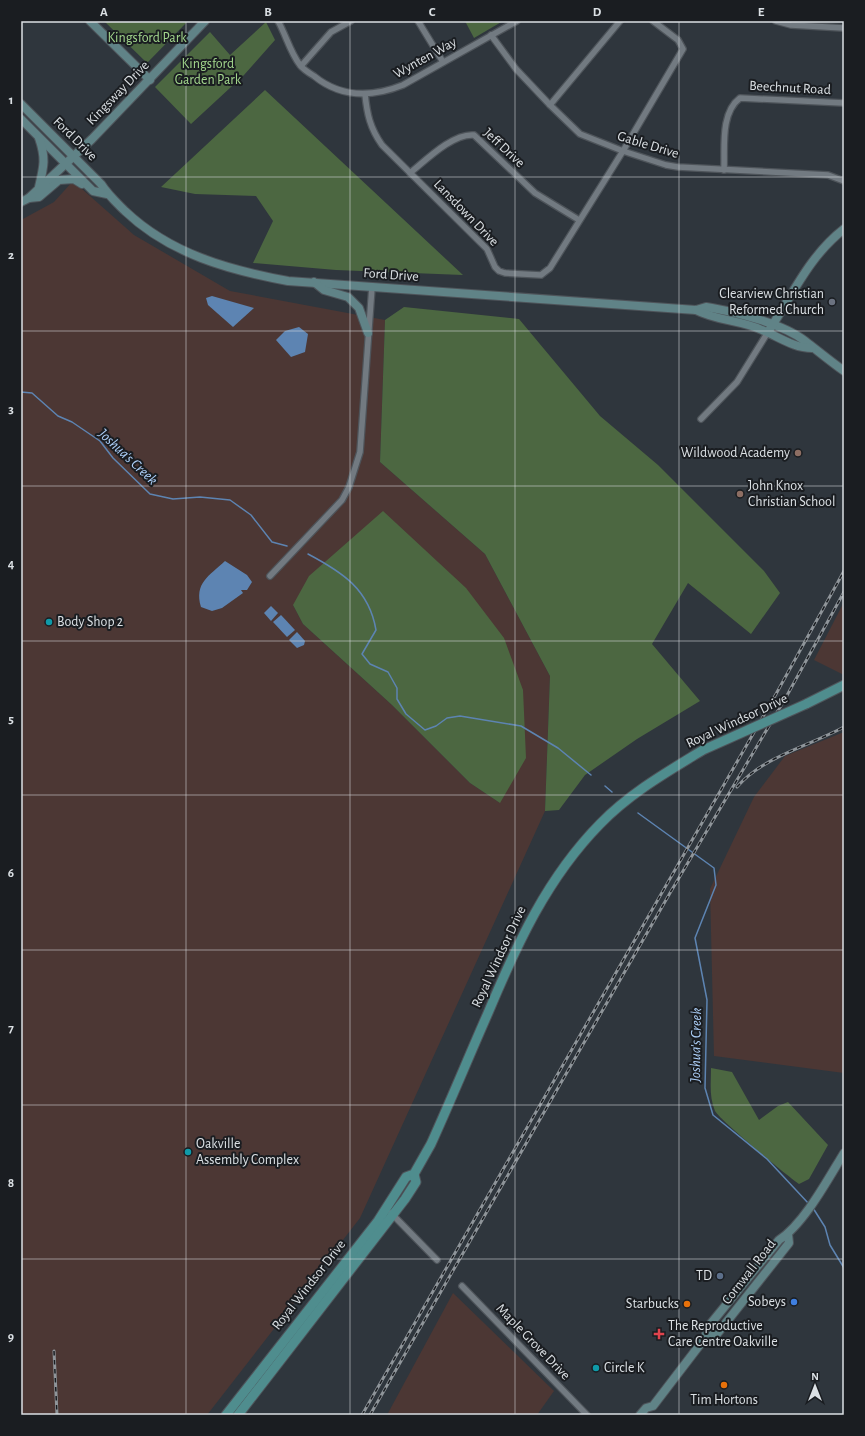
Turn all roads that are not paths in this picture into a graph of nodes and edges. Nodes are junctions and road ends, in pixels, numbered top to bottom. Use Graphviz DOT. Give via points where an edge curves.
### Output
graph roads {
  1 [pos="90,21"];
  2 [pos="205,21"];
  3 [pos="278,21"];
  4 [pos="351,21"];
  5 [pos="418,21"];
  6 [pos="517,21"];
  7 [pos="620,21"];
  8 [pos="654,21"];
  9 [pos="776,21"];
  10 [pos="844,28"];
  11 [pos="491,35"];
  12 [pos="443,62"];
  13 [pos="301,66"];
  14 [pos="150,80"];
  15 [pos="365,94"];
  16 [pos="844,103"];
  17 [pos="21,104"];
  18 [pos="550,105"];
  19 [pos="21,119"];
  20 [pos="38,136"];
  21 [pos="623,152"];
  22 [pos="73,155"];
  23 [pos="65,162"];
  24 [pos="724,170"];
  25 [pos="410,173"];
  26 [pos="844,180"];
  27 [pos="39,188"];
  28 [pos="90,188"];
  29 [pos="107,194"];
  30 [pos="29,198"];
  31 [pos="21,202"];
  32 [pos="579,220"];
  33 [pos="844,229"];
  34 [pos="313,282"];
  35 [pos="372,286"];
  36 [pos="696,310"];
  37 [pos="773,325"];
  38 [pos="768,332"];
  39 [pos="368,333"];
  40 [pos="812,348"];
  41 [pos="844,371"];
  42 [pos="701,419"];
  43 [pos="270,576"];
  44 [pos="844,685"];
  45 [pos="844,1153"];
  46 [pos="414,1174"];
  47 [pos="387,1207"];
  48 [pos="393,1216"];
  49 [pos="437,1260"];
  50 [pos="462,1286"];
  51 [pos="653,1406"];
  52 [pos="226,1415"];
  53 [pos="238,1415"];
  54 [pos="587,1415"];
  55 [pos="640,1415"];
  56 [pos="654,1415"];
  1 -- 14 [label="main road"];
  2 -- 14 [label="main road, Kingsway Drive"];
  3 -- 13 [label="street, Wynten Way"];
  4 -- 13 [label="street" via="331,32"];
  5 -- 12 [label="street"];
  6 -- 11 [label="street, Wynten Way"];
  7 -- 18 [label="street"];
  8 -- 21 [label="street, Lansdown Drive" via="678,40 682,49"];
  9 -- 10 [label="street" via="791,25"];
  11 -- 12 [label="street, Wynten Way"];
  11 -- 18 [label="street, Gable Drive" via="516,69"];
  12 -- 15 [label="street, Wynten Way" via="403,85 388,91"];
  13 -- 15 [label="street, Wynten Way" via="324,84 347,93"];
  14 -- 22 [label="main road, Kingsway Drive"];
  15 -- 25 [label="street, Lansdown Drive" via="367,117 373,133"];
  16 -- 24 [label="street, Beechnut Road" via="740,98 731,108 726,124"];
  17 -- 22 [label="main road, Ford Drive"];
  18 -- 21 [label="street, Gable Drive" via="580,134"];
  19 -- 20 [label="main road, Ford Drive"];
  20 -- 23 [label="main road, Ford Drive"];
  20 -- 27 [label="main road" via="45,162"];
  21 -- 24 [label="street, Gable Drive" via="666,165"];
  21 -- 32 [label="street, Lansdown Drive"];
  22 -- 23 [label="main road, Kingsway Drive"];
  22 -- 29 [label="main road, Ford Drive" via="102,184"];
  23 -- 27 [label="main road, Kingsway Drive"];
  23 -- 28 [label="main road, Ford Drive"];
  24 -- 26 [label="street, Gable Drive" via="828,175"];
  25 -- 32 [label="street, Jeff Drive" via="460,137 474,135 535,192"];
  25 -- 32 [label="street, Lansdown Drive" via="487,249 495,267 505,273 541,275 547,272"];
  27 -- 30 [label="main road, Kingsway Drive"];
  28 -- 29 [label="main road, Ford Drive"];
  28 -- 30 [label="main road" via="74,179 66,178 55,182 39,197"];
  29 -- 34 [label="main road, Ford Drive" via="152,234 183,251 245,273 288,281"];
  30 -- 31 [label="main road"];
  33 -- 37 [label="main road" via="823,247 811,263"];
  34 -- 35 [label="main road, Ford Drive"];
  34 -- 39 [label="main road" via="324,290 348,297 359,308"];
  35 -- 36 [label="main road, Ford Drive"];
  35 -- 39 [label="street"];
  36 -- 37 [label="main road, Ford Drive" via="706,308 732,312"];
  36 -- 38 [label="main road, Ford Drive" via="707,316"];
  37 -- 38 [label="main road"];
  37 -- 40 [label="main road, Ford Drive" via="804,340"];
  38 -- 40 [label="main road, Ford Drive" via="800,348"];
  38 -- 42 [label="street" via="737,382"];
  39 -- 43 [label="street" via="360,452 349,487 342,500"];
  40 -- 41 [label="main road, Ford Drive"];
  44 -- 46 [label="main road, Royal Windsor Drive, bridge" via="703,750 647,783 600,823 560,871 517,945 434,1137"];
  45 -- 51 [label="main road, Cornwall Road" via="801,1218 788,1234 779,1240 708,1327 705,1338"];
  46 -- 47 [label="main road, Royal Windsor Drive" via="406,1177"];
  46 -- 48 [label="main road, Royal Windsor Drive" via="416,1182"];
  47 -- 48 [label="street"];
  47 -- 52 [label="main road, Royal Windsor Drive"];
  48 -- 49 [label="street"];
  48 -- 53 [label="main road, Royal Windsor Drive"];
  50 -- 54 [label="street, Maple Grove Drive"];
  51 -- 55 [label="main road, Cornwall Road" via="646,1408"];
  51 -- 56 [label="main road"];
}
